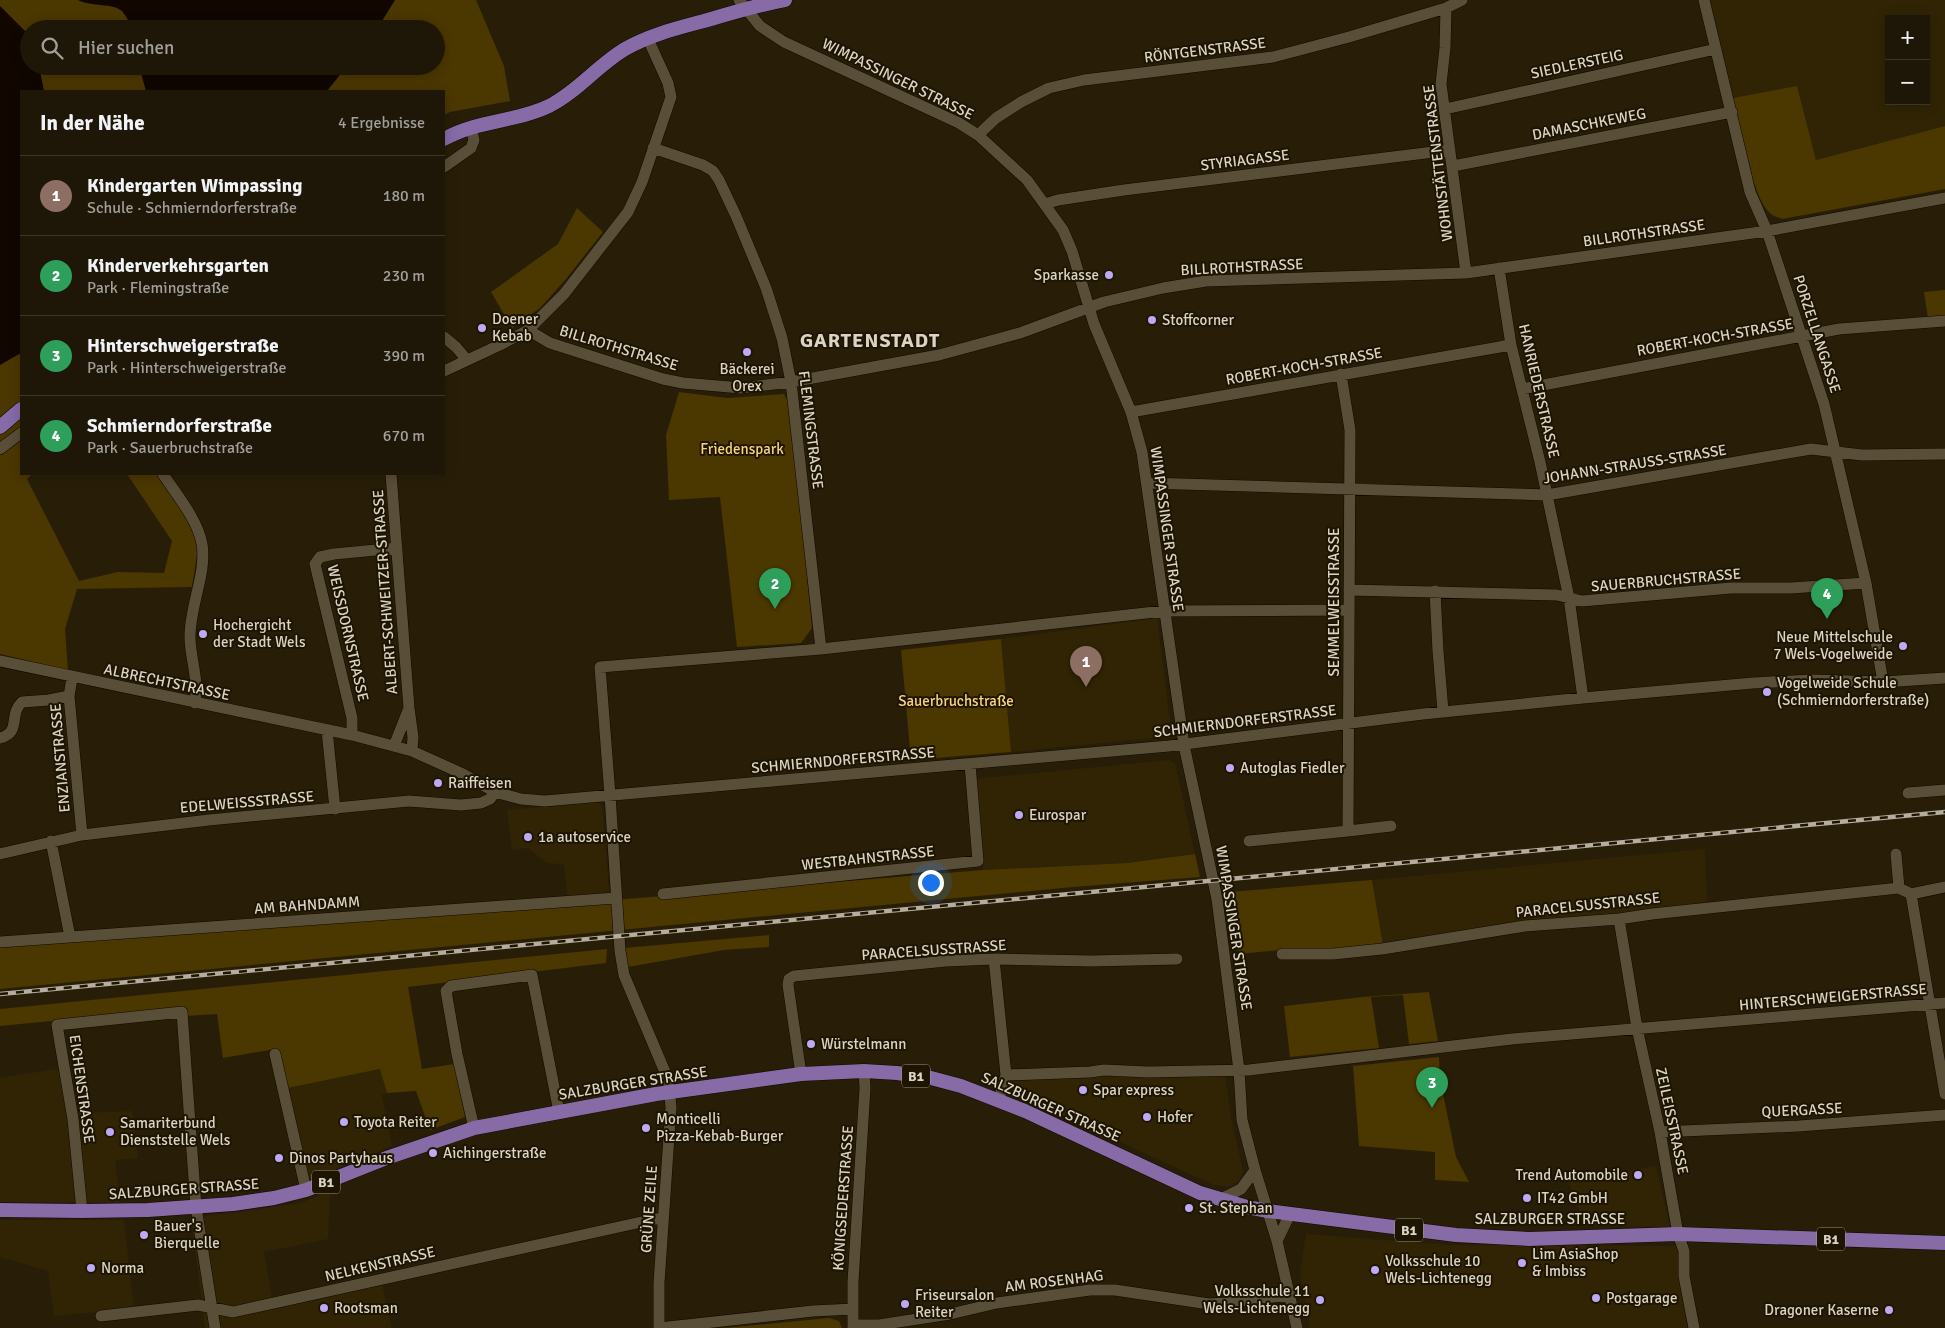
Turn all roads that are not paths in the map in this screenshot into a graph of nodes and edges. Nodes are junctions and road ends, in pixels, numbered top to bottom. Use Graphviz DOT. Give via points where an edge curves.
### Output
graph roads {
  1 [pos="785,0"];
  2 [pos="1462,0"];
  3 [pos="1704,0"];
  4 [pos="742,4"];
  5 [pos="1446,8"];
  6 [pos="648,39"];
  7 [pos="1716,49"];
  8 [pos="1445,108"];
  9 [pos="1732,112"];
  10 [pos="471,127"];
  11 [pos="978,135"];
  12 [pos="445,138"];
  13 [pos="654,148"];
  14 [pos="1450,150"];
  15 [pos="445,166"];
  16 [pos="1452,166"];
  17 [pos="1945,198"];
  18 [pos="1045,204"];
  19 [pos="1767,231"];
  20 [pos="1499,268"];
  21 [pos="1466,273"];
  22 [pos="1089,308"];
  23 [pos="1945,321"];
  24 [pos="528,330"];
  25 [pos="1803,336"];
  26 [pos="445,338"];
  27 [pos="1511,345"];
  28 [pos="467,360"];
  29 [pos="445,371"];
  30 [pos="1341,374"];
  31 [pos="791,382"];
  32 [pos="1522,389"];
  33 [pos="20,410"];
  34 [pos="1131,412"];
  35 [pos="0,427"];
  36 [pos="20,434"];
  37 [pos="0,449"];
  38 [pos="1835,451"];
  39 [pos="1945,454"];
  40 [pos="164,475"];
  41 [pos="391,475"];
  42 [pos="1148,484"];
  43 [pos="1350,490"];
  44 [pos="1547,495"];
  45 [pos="397,548"];
  46 [pos="1866,584"];
  47 [pos="1349,590"];
  48 [pos="1435,591"];
  49 [pos="1569,598"];
  50 [pos="1349,610"];
  51 [pos="1164,611"];
  52 [pos="821,649"];
  53 [pos="0,661"];
  54 [pos="72,678"];
  55 [pos="1945,678"];
  56 [pos="1883,682"];
  57 [pos="69,696"];
  58 [pos="1583,698"];
  59 [pos="195,703"];
  60 [pos="408,708"];
  61 [pos="1444,711"];
  62 [pos="1348,723"];
  63 [pos="327,730"];
  64 [pos="352,735"];
  65 [pos="0,738"];
  66 [pos="1184,745"];
  67 [pos="394,746"];
  68 [pos="412,751"];
  69 [pos="970,764"];
  70 [pos="1945,790"];
  71 [pos="495,792"];
  72 [pos="1908,793"];
  73 [pos="610,795"];
  74 [pos="335,809"];
  75 [pos="1392,826"];
  76 [pos="1348,831"];
  77 [pos="82,835"];
  78 [pos="50,841"];
  79 [pos="1249,841"];
  80 [pos="0,854"];
  81 [pos="1896,854"];
  82 [pos="1945,887"];
  83 [pos="1899,888"];
  84 [pos="663,894"];
  85 [pos="1911,894"];
  86 [pos="616,898"];
  87 [pos="1619,919"];
  88 [pos="70,937"];
  89 [pos="0,942"];
  90 [pos="1282,954"];
  91 [pos="994,959"];
  92 [pos="1178,959"];
  93 [pos="1945,1003"];
  94 [pos="1929,1004"];
  95 [pos="1637,1028"];
  96 [pos="275,1054"];
  97 [pos="1239,1070"];
  98 [pos="864,1071"];
  99 [pos="801,1074"];
  100 [pos="1006,1075"];
  101 [pos="670,1093"];
  102 [pos="1945,1094"];
  103 [pos="999,1099"];
  104 [pos="558,1112"];
  105 [pos="1945,1116"];
  106 [pos="474,1128"];
  107 [pos="1660,1132"];
  108 [pos="1255,1170"];
  109 [pos="306,1190"];
  110 [pos="1221,1199"];
  111 [pos="196,1207"];
  112 [pos="0,1210"];
  113 [pos="82,1211"];
  114 [pos="1268,1211"];
  115 [pos="1290,1214"];
  116 [pos="663,1219"];
  117 [pos="1678,1234"];
  118 [pos="1277,1241"];
  119 [pos="1945,1243"];
  120 [pos="1290,1295"];
  121 [pos="212,1308"];
  122 [pos="853,1309"];
  123 [pos="101,1316"];
  124 [pos="853,1326"];
  125 [pos="215,1328"];
  126 [pos="659,1328"];
  127 [pos="1297,1328"];
  128 [pos="1694,1328"];
  1 -- 4 [label="main road"];
  2 -- 5 [label="street"];
  3 -- 7 [label="street, PORZELLANGASSE"];
  4 -- 6 [label="main road"];
  4 -- 11 [label="street, WIMPASSINGER STRASSE" via="760,26 784,42 959,123"];
  5 -- 8 [label="street, WOHNSTÄTTENSTRASSE" via="1441,84"];
  5 -- 11 [label="street, RÖNTGENSTRASSE" via="1273,57 1084,80 1049,88 996,118"];
  6 -- 10 [label="main road" via="625,49 549,105 524,115"];
  6 -- 13 [label="street" via="671,97"];
  7 -- 8 [label="street, SIEDLERSTEIG"];
  7 -- 9 [label="street, PORZELLANGASSE"];
  8 -- 14 [label="street, WOHNSTÄTTENSTRASSE"];
  9 -- 16 [label="street, DAMASCHKEWEG"];
  9 -- 19 [label="street, PORZELLANGASSE" via="1750,192"];
  10 -- 12 [label="main road"];
  10 -- 15 [label="street" via="472,148"];
  11 -- 18 [label="street, WIMPASSINGER STRASSE" via="1027,180"];
  13 -- 24 [label="street" via="628,212 564,294"];
  13 -- 31 [label="street, FLEMINGSTRASSE" via="703,165 719,180 766,288 782,338"];
  14 -- 16 [label="street, WOHNSTÄTTENSTRASSE"];
  14 -- 18 [label="street, STYRIAGASSE" via="1124,190"];
  16 -- 21 [label="street, WOHNSTÄTTENSTRASSE"];
  17 -- 19 [label="street, BILLROTHSTRASSE"];
  18 -- 22 [label="street, WIMPASSINGER STRASSE" via="1063,230 1072,251"];
  19 -- 20 [label="street, BILLROTHSTRASSE"];
  19 -- 25 [label="street, PORZELLANGASSE"];
  20 -- 21 [label="street, BILLROTHSTRASSE"];
  20 -- 27 [label="street, HANRIEDERSTRASSE"];
  21 -- 22 [label="street, BILLROTHSTRASSE" via="1206,281 1163,288"];
  22 -- 31 [label="street, BILLROTHSTRASSE" via="993,342"];
  22 -- 34 [label="street, WIMPASSINGER STRASSE"];
  23 -- 25 [label="street, ROBERT-KOCH-STRASSE" via="1839,328"];
  24 -- 28 [label="street"];
  24 -- 31 [label="street, BILLROTHSTRASSE" via="550,343 670,381 741,388"];
  25 -- 32 [label="street, ROBERT-KOCH-STRASSE"];
  25 -- 38 [label="street, PORZELLANGASSE"];
  26 -- 28 [label="street"];
  27 -- 30 [label="street, ROBERT-KOCH-STRASSE"];
  27 -- 32 [label="street, HANRIEDERSTRASSE"];
  28 -- 29 [label="street"];
  30 -- 34 [label="street, ROBERT-KOCH-STRASSE"];
  30 -- 43 [label="street, SEMMELWEISSTRASSE" via="1350,430"];
  31 -- 52 [label="street, FLEMINGSTRASSE"];
  32 -- 44 [label="street, HANRIEDERSTRASSE"];
  33 -- 35 [label="main road"];
  34 -- 42 [label="street, WIMPASSINGER STRASSE"];
  36 -- 37 [label="street"];
  38 -- 39 [label="street, JOHANN-STRAUSS-STRASSE" via="1862,455"];
  38 -- 44 [label="street, JOHANN-STRAUSS-STRASSE" via="1811,449"];
  38 -- 46 [label="street, PORZELLANGASSE"];
  40 -- 59 [label="street" via="191,516 202,544 190,640 197,690"];
  41 -- 45 [label="street, ALBERT-SCHWEITZER-STRASSE"];
  42 -- 43 [label="street, JOHANN-STRAUSS-STRASSE"];
  42 -- 51 [label="street, WIMPASSINGER STRASSE"];
  43 -- 44 [label="street, JOHANN-STRAUSS-STRASSE"];
  43 -- 47 [label="street, SEMMELWEISSTRASSE"];
  44 -- 49 [label="street, HANRIEDERSTRASSE"];
  45 -- 60 [label="street, ALBERT-SCHWEITZER-STRASSE"];
  45 -- 64 [label="street, WEISSDORNSTRASSE" via="334,554 320,557 315,564 352,718"];
  46 -- 49 [label="street, SAUERBRUCHSTRASSE" via="1731,588 1582,602"];
  46 -- 56 [label="street, PORZELLANGASSE"];
  47 -- 48 [label="street, SAUERBRUCHSTRASSE"];
  47 -- 50 [label="street, SEMMELWEISSTRASSE"];
  48 -- 49 [label="street, SAUERBRUCHSTRASSE"];
  48 -- 61 [label="street"];
  49 -- 58 [label="street, HANRIEDERSTRASSE"];
  50 -- 51 [label="street"];
  50 -- 62 [label="street, SEMMELWEISSTRASSE"];
  51 -- 52 [label="street"];
  51 -- 66 [label="street, WIMPASSINGER STRASSE"];
  52 -- 73 [label="street" via="600,667"];
  53 -- 54 [label="street, ALBRECHTSTRASSE"];
  54 -- 57 [label="street, ENZIANSTRASSE"];
  54 -- 59 [label="street, ALBRECHTSTRASSE"];
  55 -- 56 [label="street, SCHMIERNDORFERSTRASSE"];
  56 -- 58 [label="street, SCHMIERNDORFERSTRASSE" via="1768,682"];
  57 -- 65 [label="street" via="22,702 15,712 12,730"];
  57 -- 77 [label="street, ENZIANSTRASSE"];
  58 -- 61 [label="street, SCHMIERNDORFERSTRASSE"];
  59 -- 63 [label="street, ALBRECHTSTRASSE"];
  60 -- 67 [label="street, ALBERT-SCHWEITZER-STRASSE"];
  60 -- 68 [label="street, ALBERT-SCHWEITZER-STRASSE"];
  61 -- 62 [label="street, SCHMIERNDORFERSTRASSE"];
  62 -- 66 [label="street, SCHMIERNDORFERSTRASSE"];
  62 -- 76 [label="street, SEMMELWEISSTRASSE"];
  63 -- 64 [label="street, ALBRECHTSTRASSE"];
  63 -- 74 [label="street"];
  64 -- 67 [label="street, ALBRECHTSTRASSE"];
  66 -- 69 [label="street, SCHMIERNDORFERSTRASSE"];
  66 -- 97 [label="street, WIMPASSINGER STRASSE" via="1217,899"];
  67 -- 68 [label="street, ALBRECHTSTRASSE"];
  68 -- 71 [label="street, ALBRECHTSTRASSE"];
  69 -- 73 [label="street, SCHMIERNDORFERSTRASSE"];
  69 -- 84 [label="street, WESTBAHNSTRASSE" via="978,862"];
  70 -- 72 [label="street"];
  71 -- 73 [label="street, ALBRECHTSTRASSE" via="545,801"];
  71 -- 74 [label="street, EDELWEISSSTRASSE" via="481,803 461,805 409,801"];
  73 -- 86 [label="street"];
  74 -- 77 [label="street, EDELWEISSSTRASSE"];
  75 -- 76 [label="street"];
  76 -- 79 [label="street"];
  77 -- 78 [label="street, EDELWEISSSTRASSE"];
  78 -- 80 [label="street, EDELWEISSSTRASSE"];
  78 -- 88 [label="street"];
  81 -- 83 [label="street"];
  82 -- 85 [label="street"];
  83 -- 85 [label="street"];
  83 -- 87 [label="street, PARACELSUSSTRASSE"];
  85 -- 94 [label="street"];
  86 -- 88 [label="street, AM BAHNDAMM"];
  86 -- 101 [label="street" via="624,975 668,1079"];
  87 -- 90 [label="street, PARACELSUSSTRASSE" via="1525,926 1382,949 1333,954"];
  87 -- 95 [label="street, ZEILEISSTRASSE"];
  88 -- 89 [label="street, AM BAHNDAMM"];
  91 -- 92 [label="street, PARACELSUSSTRASSE"];
  91 -- 99 [label="street, PARACELSUSSTRASSE" via="794,976 788,985"];
  91 -- 100 [label="street"];
  93 -- 94 [label="street, HINTERSCHWEIGERSTRASSE"];
  94 -- 95 [label="street, HINTERSCHWEIGERSTRASSE"];
  94 -- 102 [label="street"];
  95 -- 97 [label="street, HINTERSCHWEIGERSTRASSE"];
  95 -- 107 [label="street, ZEILEISSTRASSE"];
  96 -- 109 [label="street"];
  97 -- 100 [label="street, HINTERSCHWEIGERSTRASSE" via="1104,1070"];
  97 -- 108 [label="street, WIMPASSINGER STRASSE" via="1242,1120"];
  98 -- 99 [label="main road, SALZBURGER STRASSE / B1"];
  98 -- 103 [label="main road, SALZBURGER STRASSE / B1" via="931,1078"];
  98 -- 122 [label="street, KÖNIGSEDERSTRASSE"];
  99 -- 101 [label="main road, SALZBURGER STRASSE / B1"];
  100 -- 103 [label="street"];
  101 -- 104 [label="main road, SALZBURGER STRASSE / B1"];
  101 -- 116 [label="street, GRÜNE ZEILE" via="671,1121"];
  103 -- 110 [label="main road, SALZBURGER STRASSE / B1" via="1200,1193"];
  104 -- 106 [label="main road, SALZBURGER STRASSE / B1"];
  104 -- 106 [label="street" via="532,975 451,986 446,991"];
  105 -- 107 [label="street, QUERGASSE"];
  106 -- 109 [label="main road, SALZBURGER STRASSE / B1"];
  107 -- 117 [label="street, ZEILEISSTRASSE"];
  108 -- 110 [label="street" via="1241,1189"];
  108 -- 114 [label="street, WIMPASSINGER STRASSE"];
  109 -- 111 [label="main road, SALZBURGER STRASSE / B1" via="274,1198"];
  110 -- 114 [label="main road, SALZBURGER STRASSE / B1"];
  111 -- 113 [label="main road, SALZBURGER STRASSE / B1"];
  111 -- 113 [label="street, EICHENSTRASSE" via="182,1012 57,1025"];
  111 -- 121 [label="street"];
  112 -- 113 [label="main road, SALZBURGER STRASSE / B1"];
  114 -- 115 [label="main road, SALZBURGER STRASSE / B1"];
  114 -- 118 [label="street, WIMPASSINGER STRASSE"];
  115 -- 117 [label="main road, SALZBURGER STRASSE / B1" via="1456,1236 1528,1239"];
  115 -- 118 [label="street"];
  116 -- 121 [label="street, NELKENSTRASSE" via="233,1312"];
  116 -- 126 [label="street, GRÜNE ZEILE"];
  117 -- 119 [label="main road, SALZBURGER STRASSE / B1"];
  117 -- 128 [label="street, ZEILEISSTRASSE" via="1684,1250 1684,1276"];
  118 -- 120 [label="street, WIMPASSINGER STRASSE"];
  120 -- 124 [label="street, AM ROSENHAG" via="1208,1304 1115,1290 1090,1290 997,1303 934,1317"];
  120 -- 127 [label="street, WIMPASSINGER STRASSE"];
  121 -- 123 [label="street, NELKENSTRASSE" via="198,1305"];
  121 -- 125 [label="street"];
  122 -- 124 [label="street, KÖNIGSEDERSTRASSE"];
  122 -- 126 [label="street"];
}
